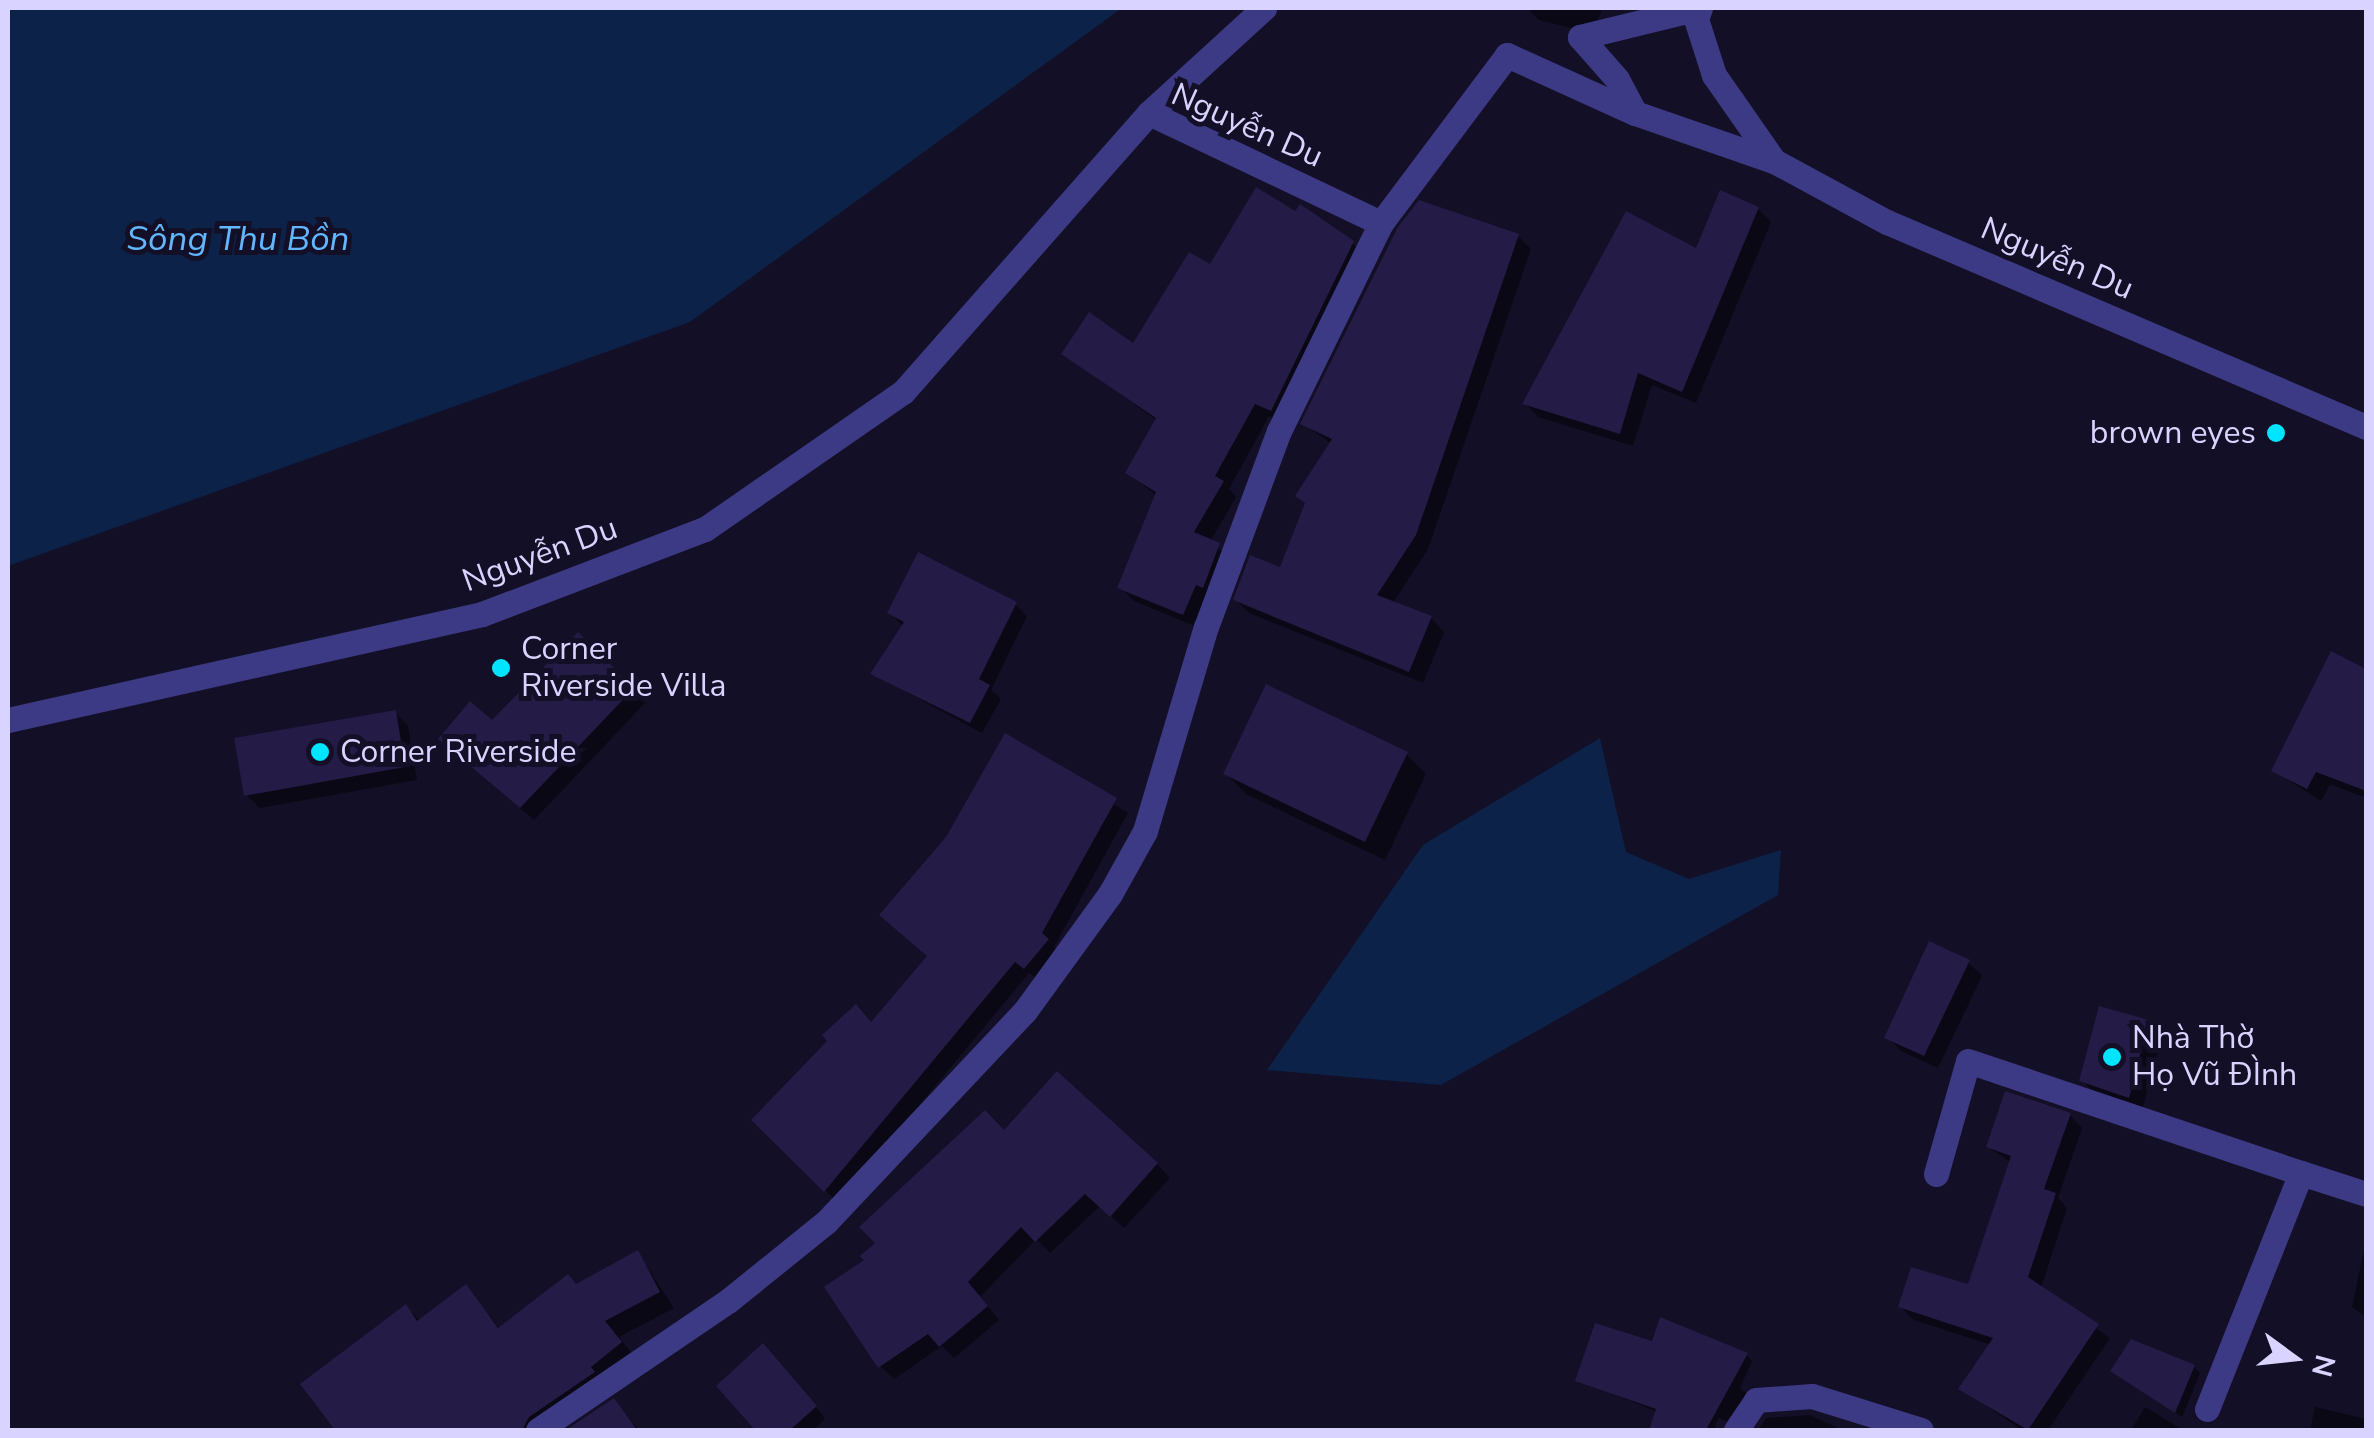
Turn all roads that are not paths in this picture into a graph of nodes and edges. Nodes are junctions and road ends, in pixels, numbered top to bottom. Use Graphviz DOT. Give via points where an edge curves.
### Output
graph roads {
  1 [pos="1264,8"];
  2 [pos="1699,8"];
  3 [pos="1149,113"];
  4 [pos="1635,113"];
  5 [pos="1774,161"];
  6 [pos="1381,223"];
  7 [pos="2366,427"];
  8 [pos="8,720"];
  9 [pos="1936,1174"];
  10 [pos="2301,1174"];
  11 [pos="2366,1194"];
  12 [pos="2208,1410"];
  13 [pos="538,1430"];
  14 [pos="1736,1430"];
  15 [pos="1921,1430"];
  1 -- 3 [label="street"];
  2 -- 4 [label="street" via="1580,38 1617,79"];
  2 -- 5 [label="street" via="1696,20 1714,75"];
  3 -- 6 [label="street, Nguyễn Du"];
  3 -- 8 [label="street, Nguyễn Du" via="903,392 706,529 482,614"];
  4 -- 5 [label="street, Nguyễn Du"];
  4 -- 6 [label="street, Nguyễn Du" via="1507,55"];
  5 -- 7 [label="street, Nguyễn Du" via="1887,222"];
  6 -- 13 [label="street" via="1279,431 1206,627 1145,831 1110,894 1026,1011 828,1221 728,1301"];
  9 -- 10 [label="street" via="1968,1061"];
  10 -- 11 [label="street"];
  10 -- 12 [label="street"];
  14 -- 15 [label="street" via="1756,1400 1812,1396"];
}
